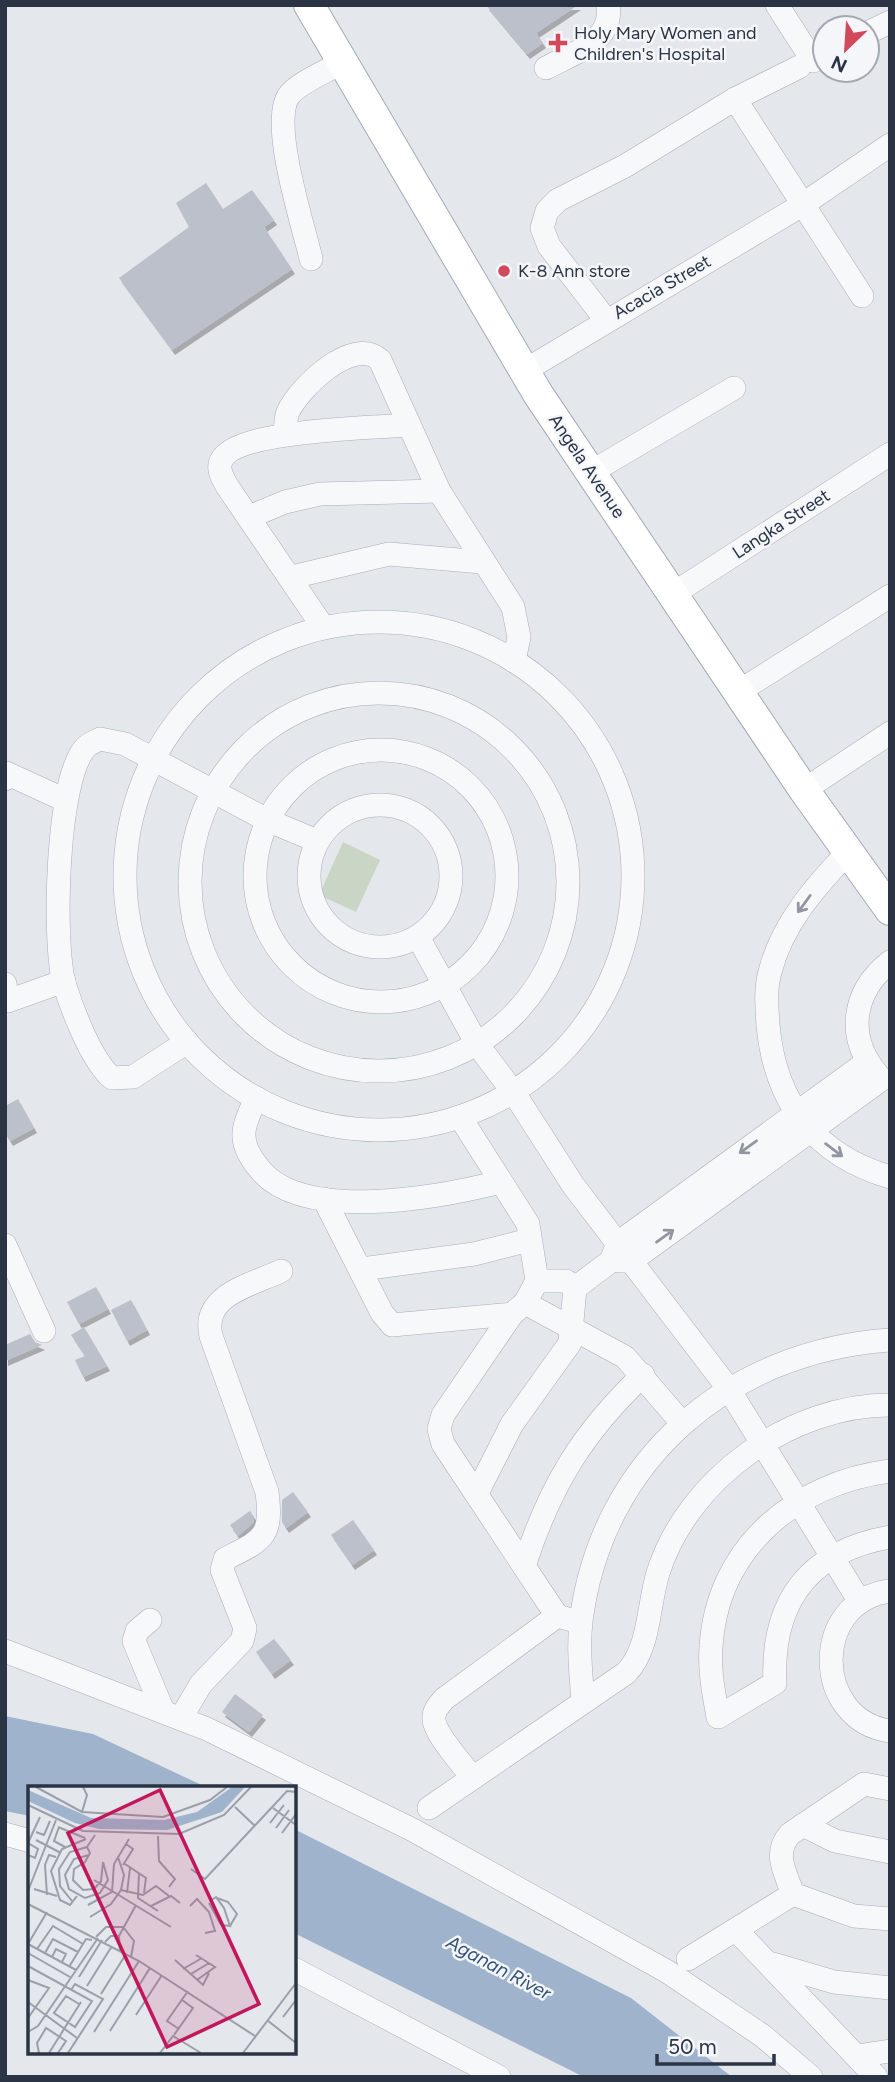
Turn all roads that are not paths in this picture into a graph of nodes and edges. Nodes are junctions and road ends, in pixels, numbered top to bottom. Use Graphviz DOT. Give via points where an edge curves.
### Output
graph roads {
  1 [pos="309,5"];
  2 [pos="608,5"];
  3 [pos="777,5"];
  4 [pos="811,58"];
  5 [pos="342,62"];
  6 [pos="799,67"];
  7 [pos="546,68"];
  8 [pos="736,99"];
  9 [pos="890,145"];
  10 [pos="802,205"];
  11 [pos="311,259"];
  12 [pos="862,296"];
  13 [pos="606,320"];
  14 [pos="524,371"];
  15 [pos="734,388"];
  16 [pos="409,425"];
  17 [pos="285,434"];
  18 [pos="890,454"];
  19 [pos="591,472"];
  20 [pos="439,491"];
  21 [pos="249,516"];
  22 [pos="482,562"];
  23 [pos="292,577"];
  24 [pos="673,594"];
  25 [pos="890,596"];
  26 [pos="323,627"];
  27 [pos="513,661"];
  28 [pos="738,692"];
  29 [pos="890,733"];
  30 [pos="151,757"];
  31 [pos="6,775"];
  32 [pos="212,790"];
  33 [pos="804,790"];
  34 [pos="65,800"];
  35 [pos="267,820"];
  36 [pos="317,841"];
  37 [pos="848,852"];
  38 [pos="886,897"];
  39 [pos="418,937"];
  40 [pos="890,962"];
  41 [pos="64,981"];
  42 [pos="445,984"];
  43 [pos="6,996"];
  44 [pos="187,1042"];
  45 [pos="477,1044"];
  46 [pos="879,1075"];
  47 [pos="514,1093"];
  48 [pos="256,1098"];
  49 [pos="460,1118"];
  50 [pos="803,1122"];
  51 [pos="890,1177"];
  52 [pos="500,1182"];
  53 [pos="324,1199"];
  54 [pos="529,1240"];
  55 [pos="5,1245"];
  56 [pos="620,1255"];
  57 [pos="362,1269"];
  58 [pos="281,1271"];
  59 [pos="537,1280"];
  60 [pos="575,1288"];
  61 [pos="519,1309"];
  62 [pos="570,1327"];
  63 [pos="44,1331"];
  64 [pos="890,1340"];
  65 [pos="643,1375"];
  66 [pos="727,1388"];
  67 [pos="890,1405"];
  68 [pos="681,1423"];
  69 [pos="762,1444"];
  70 [pos="890,1471"];
  71 [pos="477,1493"];
  72 [pos="798,1501"];
  73 [pos="890,1537"];
  74 [pos="834,1554"];
  75 [pos="524,1566"];
  76 [pos="890,1591"];
  77 [pos="860,1602"];
  78 [pos="557,1616"];
  79 [pos="150,1620"];
  80 [pos="581,1622"];
  81 [pos="5,1651"];
  82 [pos="583,1701"];
  83 [pos="172,1715"];
  84 [pos="890,1731"];
  85 [pos="472,1777"];
  86 [pos="890,1789"];
  87 [pos="429,1808"];
  88 [pos="803,1825"];
  89 [pos="5,1834"];
  90 [pos="28,1840"];
  91 [pos="890,1852"];
  92 [pos="793,1894"];
  93 [pos="890,1919"];
  94 [pos="736,1930"];
  95 [pos="688,1959"];
  96 [pos="768,1962"];
  97 [pos="296,1970"];
  98 [pos="890,1987"];
  99 [pos="890,2051"];
  100 [pos="857,2056"];
  101 [pos="499,2077"];
  102 [pos="811,2077"];
  103 [pos="876,2077"];
  1 -- 5 [label="main road, Angela Avenue"];
  2 -- 7 [label="street" via="606,29 599,39"];
  3 -- 4 [label="street"];
  5 -- 11 [label="street" via="290,93 282,109 282,132"];
  5 -- 14 [label="main road, Angela Avenue"];
  6 -- 8 [label="street"];
  8 -- 10 [label="street"];
  8 -- 13 [label="street" via="558,200 547,211 542,228 549,246"];
  9 -- 10 [label="street, Acacia Street"];
  10 -- 12 [label="street"];
  10 -- 13 [label="street, Acacia Street"];
  13 -- 14 [label="street, Acacia Street"];
  14 -- 19 [label="main road, Angela Avenue"];
  15 -- 19 [label="street"];
  16 -- 17 [label="street"];
  16 -- 17 [label="street" via="380,359 365,353 325,369 296,398 288,412"];
  16 -- 20 [label="street"];
  17 -- 21 [label="street" via="232,449 220,461 222,476"];
  18 -- 24 [label="street, Langka Street"];
  19 -- 24 [label="main road, Angela Avenue"];
  20 -- 21 [label="street" via="320,494"];
  20 -- 22 [label="street"];
  21 -- 23 [label="street"];
  22 -- 23 [label="street" via="389,554"];
  22 -- 27 [label="street" via="513,607 519,637"];
  23 -- 26 [label="street"];
  24 -- 28 [label="main road, Angela Avenue"];
  25 -- 28 [label="street"];
  26 -- 27 [label="street" via="382,621 414,624 477,641"];
  26 -- 30 [label="street" via="250,656 220,677 192,702"];
  27 -- 47 [label="street" via="558,695 599,747 625,807 635,872 628,938 604,999 565,1051"];
  28 -- 33 [label="main road, Angela Avenue"];
  29 -- 33 [label="street"];
  30 -- 32 [label="street"];
  30 -- 34 [label="street" via="125,744 100,739 86,748"];
  30 -- 44 [label="street" via="129,826 125,894 139,961 153,992"];
  31 -- 34 [label="street"];
  32 -- 35 [label="street"];
  32 -- 45 [label="street" via="197,827 189,896 195,931 208,964 249,1020 308,1058 377,1072 446,1060"];
  32 -- 45 [label="street" via="242,750 287,716 339,697 395,694 449,707 474,719 518,754 550,801 560,826 569,881 567,909 556,950 538,987 507,1022"];
  33 -- 37 [label="main road, Angela Avenue"];
  34 -- 41 [label="street" via="58,916"];
  35 -- 36 [label="street"];
  35 -- 42 [label="street" via="257,850 260,912 293,966 338,993 380,1001 411,998"];
  35 -- 42 [label="street" via="295,782 336,758 359,752 394,751 428,760 468,786 484,803 503,846 506,893 491,938 477,957"];
  36 -- 39 [label="street" via="310,858 309,885 317,911 328,926 351,941 377,948"];
  36 -- 39 [label="street" via="341,815 358,808 393,806 425,821 446,849 451,884 439,917"];
  37 -- 38 [label="main road, Angela Avenue"];
  37 -- 50 [label="street, one-way" via="797,912 769,974 770,1044 783,1092"];
  39 -- 42 [label="street"];
  40 -- 46 [label="street" via="874,975 857,1008 859,1045"];
  41 -- 43 [label="street"];
  41 -- 44 [label="street" via="83,1031 112,1078 133,1077"];
  42 -- 45 [label="street"];
  44 -- 48 [label="street" via="222,1075"];
  45 -- 47 [label="street"];
  46 -- 50 [label="street"];
  47 -- 49 [label="street"];
  47 -- 56 [label="street"];
  48 -- 49 [label="street" via="335,1126 377,1130"];
  48 -- 53 [label="street" via="243,1131 251,1158 267,1179"];
  49 -- 52 [label="street"];
  50 -- 51 [label="street, one-way" via="857,1165"];
  50 -- 56 [label="street"];
  52 -- 53 [label="street" via="407,1201"];
  52 -- 54 [label="street" via="528,1224"];
  53 -- 57 [label="street"];
  54 -- 57 [label="street" via="474,1254"];
  54 -- 59 [label="street"];
  55 -- 63 [label="street"];
  56 -- 60 [label="street"];
  56 -- 66 [label="street"];
  57 -- 61 [label="street" via="391,1325"];
  58 -- 83 [label="street" via="221,1299 210,1312 211,1336 267,1492 270,1517 260,1542 225,1559 223,1578 244,1618 242,1641"];
  59 -- 60 [label="street" via="566,1281"];
  59 -- 61 [label="street"];
  60 -- 62 [label="street"];
  61 -- 62 [label="street"];
  61 -- 71 [label="street" via="443,1415 439,1429 443,1444"];
  62 -- 65 [label="street" via="613,1349"];
  62 -- 71 [label="street" via="570,1343 512,1424"];
  64 -- 66 [label="street" via="810,1352"];
  65 -- 68 [label="street"];
  65 -- 75 [label="street" via="581,1442 557,1481"];
  66 -- 68 [label="street"];
  66 -- 69 [label="street"];
  67 -- 69 [label="street" via="834,1413"];
  68 -- 80 [label="street" via="650,1456 624,1494 604,1534"];
  69 -- 72 [label="street"];
  69 -- 82 [label="street" via="724,1472 674,1538 658,1572 638,1661"];
  70 -- 72 [label="street" via="828,1485"];
  71 -- 75 [label="street"];
  72 -- 74 [label="street"];
  72 -- 74 [label="street" via="747,1549 729,1579 711,1647 718,1717 775,1683 773,1653 791,1596"];
  73 -- 74 [label="street" via="863,1541"];
  74 -- 77 [label="street"];
  75 -- 78 [label="street"];
  76 -- 77 [label="street"];
  77 -- 84 [label="street" via="834,1634 830,1675 850,1711 866,1723"];
  78 -- 80 [label="street"];
  78 -- 85 [label="street" via="436,1709 433,1720 439,1732"];
  79 -- 83 [label="street" via="137,1631 134,1641"];
  80 -- 82 [label="street"];
  81 -- 83 [label="street"];
  82 -- 85 [label="street"];
  83 -- 102 [label="street" via="413,1830 616,1943 762,2036"];
  85 -- 87 [label="street"];
  86 -- 88 [label="street" via="864,1784"];
  88 -- 91 [label="street" via="835,1841"];
  88 -- 92 [label="street" via="780,1844"];
  89 -- 90 [label="street"];
  92 -- 93 [label="street" via="854,1916"];
  92 -- 94 [label="street"];
  94 -- 95 [label="street"];
  94 -- 96 [label="street"];
  96 -- 98 [label="street" via="834,1982"];
  96 -- 100 [label="street"];
  97 -- 101 [label="street"];
  99 -- 100 [label="street"];
  100 -- 103 [label="street"];
}
